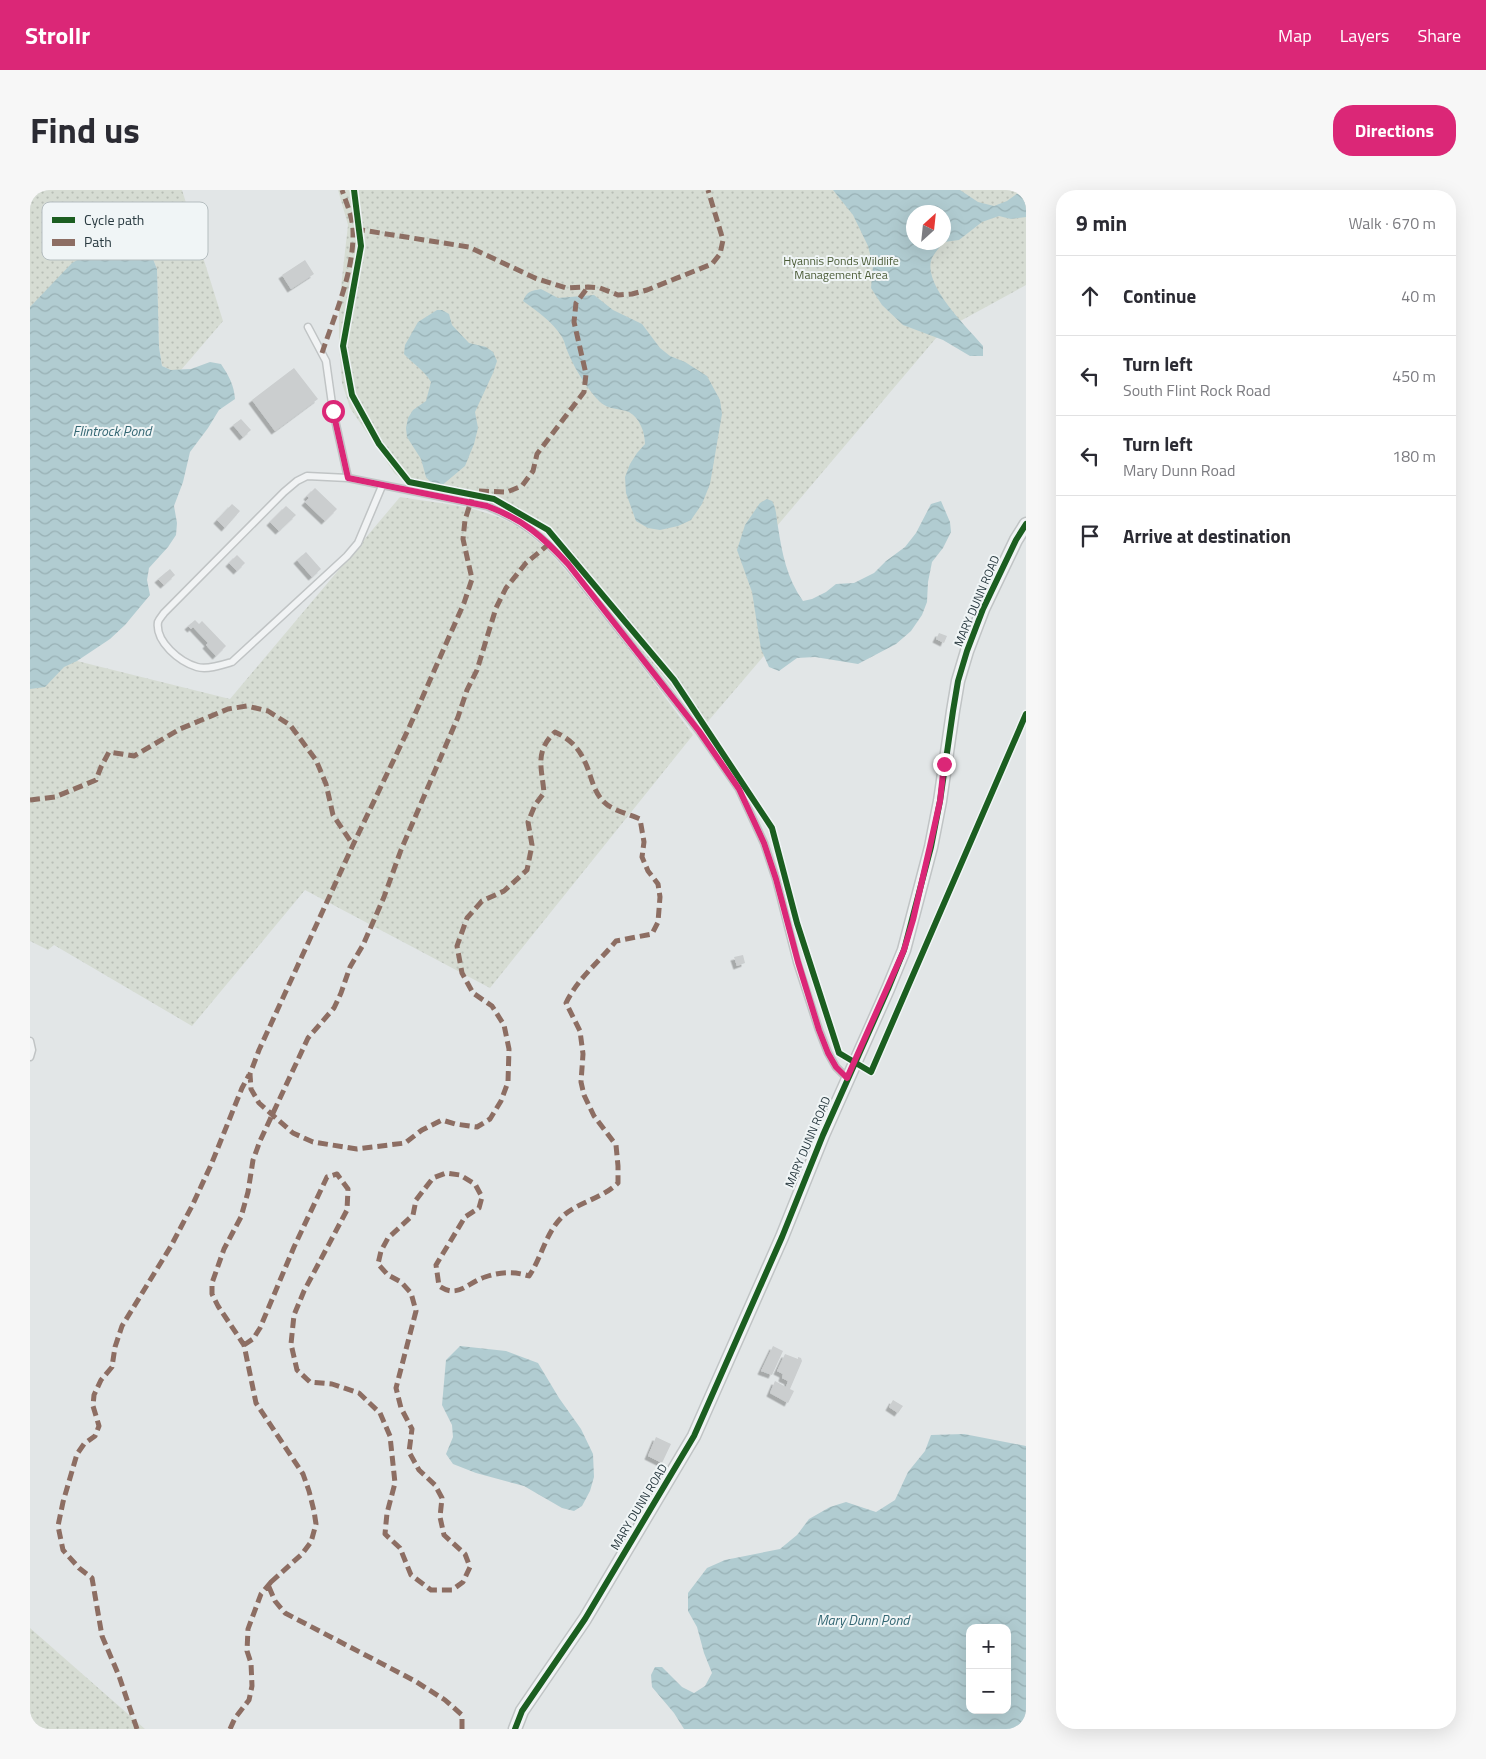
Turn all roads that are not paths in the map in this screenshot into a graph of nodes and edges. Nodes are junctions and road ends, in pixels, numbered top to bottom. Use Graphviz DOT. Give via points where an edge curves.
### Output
graph roads {
  1 [pos="308,327"];
  2 [pos="348,478"];
  3 [pos="382,486"];
  4 [pos="1026,524"];
  5 [pos="30,1041"];
  6 [pos="30,1057"];
  7 [pos="847,1078"];
  8 [pos="515,1729"];
  1 -- 2 [label="lane" via="326,361"];
  2 -- 3 [label="lane"];
  2 -- 3 [label="lane" via="307,476 284,492 164,612 158,621 159,633 166,645 181,659 198,668 232,662 347,556 358,543"];
  3 -- 7 [label="lane" via="487,506 530,528 568,564 636,649 739,789 764,843 776,879 819,1030 836,1067"];
  4 -- 7 [label="street, MARY DUNN ROAD" via="983,609 967,651 958,681 940,801 913,920 904,950"];
  5 -- 6 [label="lane"];
  7 -- 8 [label="street, MARY DUNN ROAD" via="782,1237 694,1436 585,1619 522,1711"];
}
